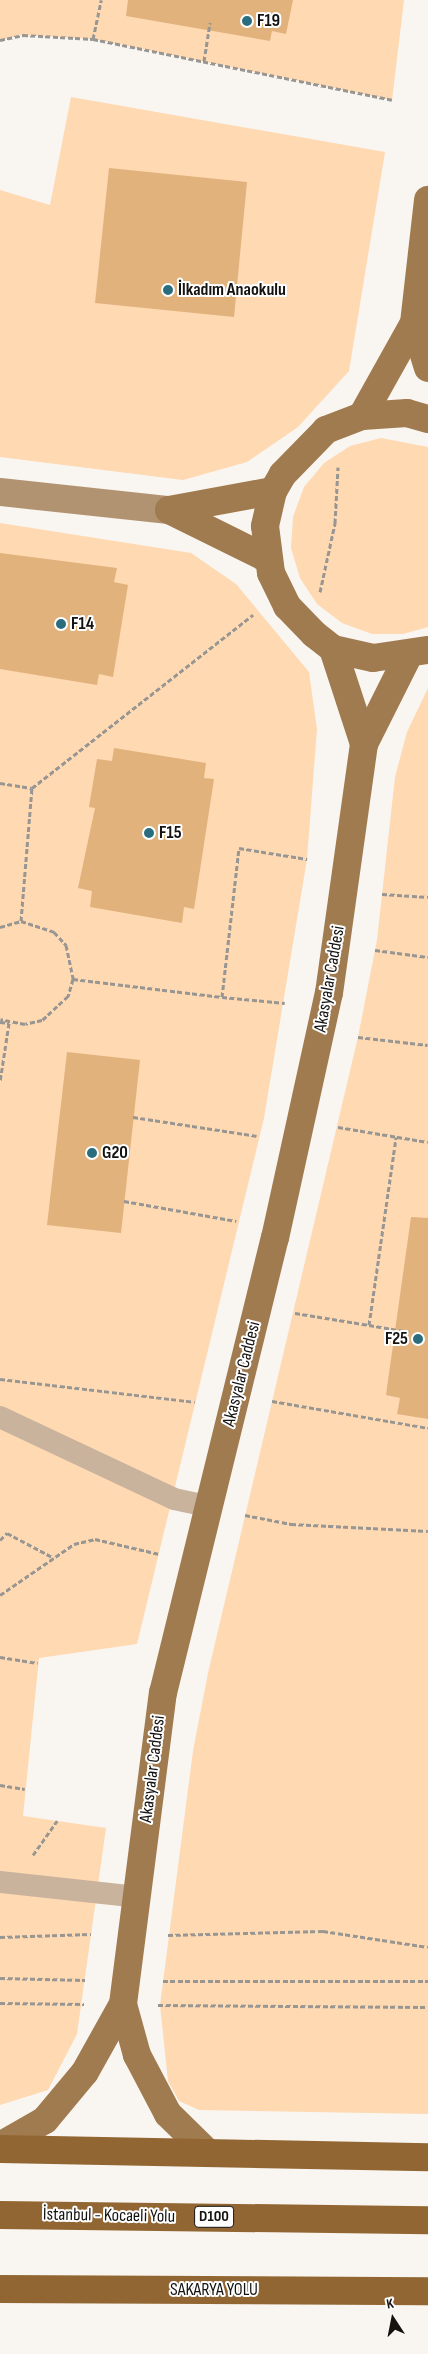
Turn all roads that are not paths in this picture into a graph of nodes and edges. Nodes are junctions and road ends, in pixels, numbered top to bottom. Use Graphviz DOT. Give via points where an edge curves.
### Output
graph roads {
  1 [pos="428,200"];
  2 [pos="414,323"];
  3 [pos="428,368"];
  4 [pos="362,416"];
  5 [pos="428,419"];
  6 [pos="272,491"];
  7 [pos="0,492"];
  8 [pos="169,510"];
  9 [pos="266,558"];
  10 [pos="334,649"];
  11 [pos="418,653"];
  12 [pos="364,744"];
  13 [pos="0,1417"];
  14 [pos="208,1506"];
  15 [pos="0,1882"];
  16 [pos="137,1896"];
  17 [pos="123,2004"];
  18 [pos="0,2148"];
  19 [pos="208,2153"];
  20 [pos="428,2157"];
  21 [pos="0,2215"];
  22 [pos="428,2220"];
  23 [pos="0,2289"];
  24 [pos="428,2292"];
  1 -- 2 [label="main road"];
  2 -- 3 [label="main road"];
  2 -- 4 [label="main road"];
  4 -- 5 [label="main road" via="407,413"];
  4 -- 6 [label="main road" via="326,430 304,449"];
  6 -- 8 [label="main road"];
  6 -- 9 [label="main road" via="265,526"];
  7 -- 8 [label="street"];
  8 -- 9 [label="main road"];
  9 -- 10 [label="main road" via="287,606"];
  10 -- 11 [label="main road" via="373,658"];
  10 -- 12 [label="main road"];
  11 -- 12 [label="main road"];
  12 -- 14 [label="main road, Akasyalar Caddesi" via="329,994 275,1238"];
  13 -- 14 [label="lane" via="174,1498"];
  14 -- 16 [label="main road, Akasyalar Caddesi" via="163,1693"];
  15 -- 16 [label="lane"];
  16 -- 17 [label="main road, Akasyalar Caddesi"];
  17 -- 18 [label="main road" via="85,2072 45,2120"];
  17 -- 19 [label="main road" via="137,2055 168,2114"];
  18 -- 19 [label="highway"];
  19 -- 20 [label="highway"];
  21 -- 22 [label="highway, İstanbul - Kocaeli Yolu / D100"];
  23 -- 24 [label="highway, SAKARYA YOLU"];
}
